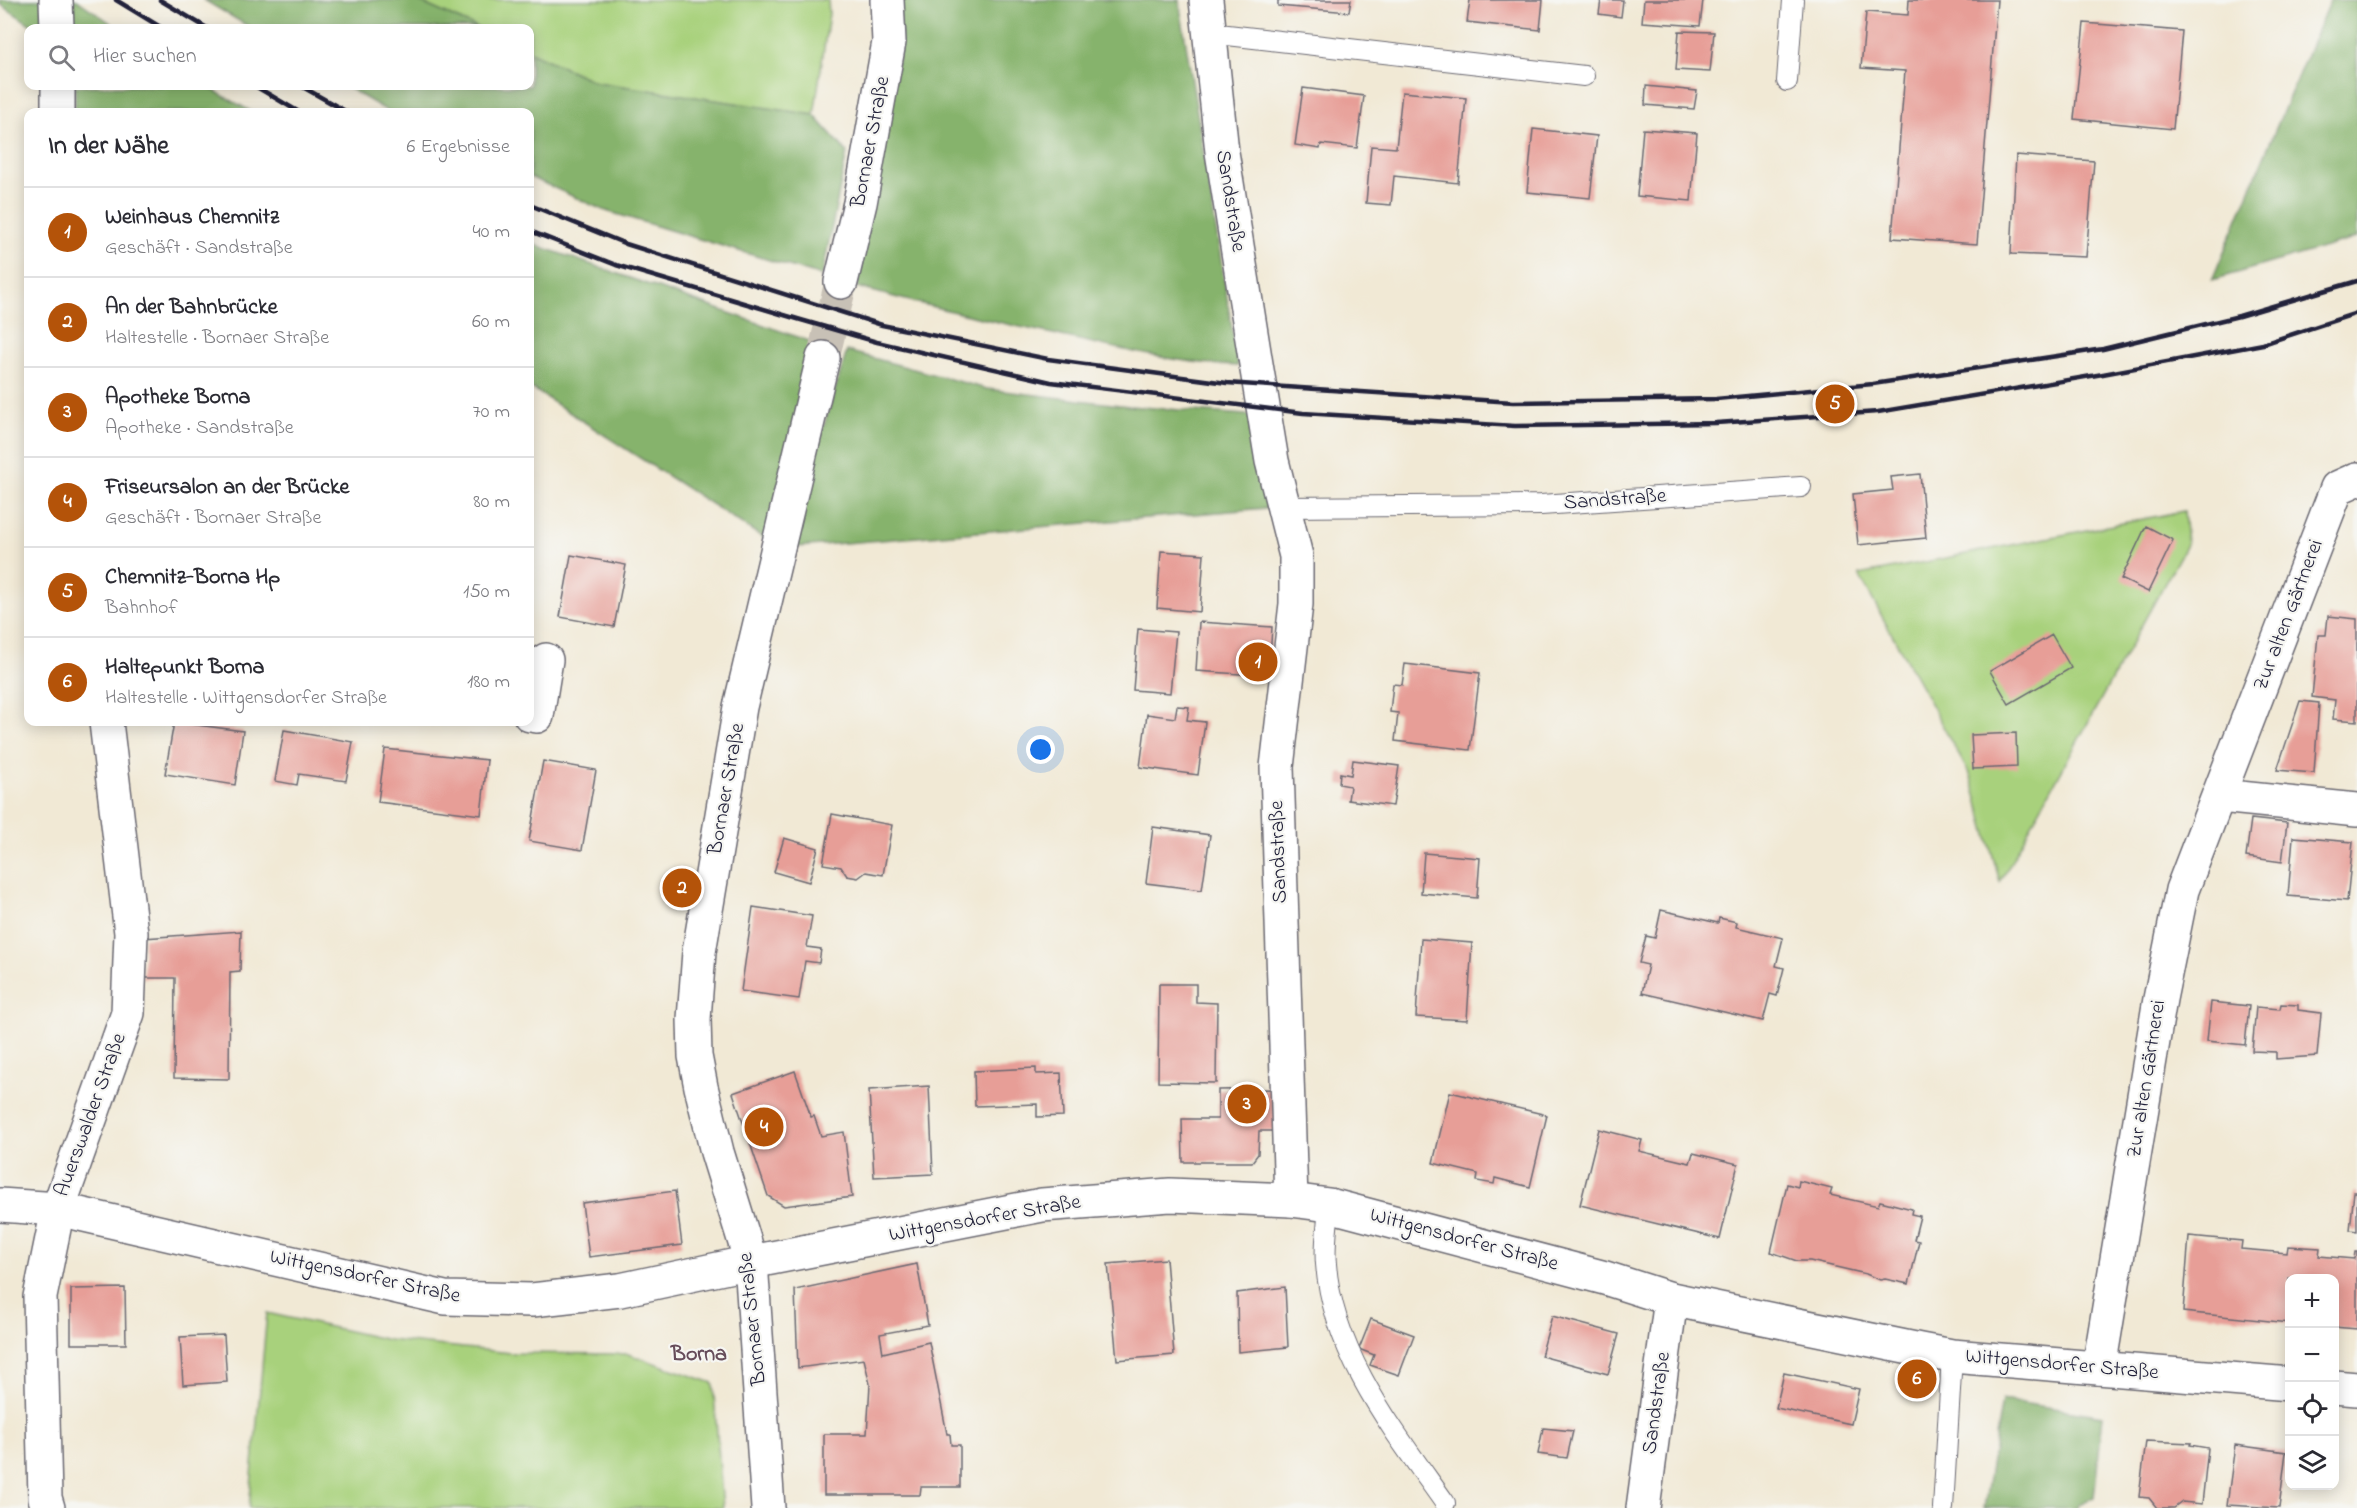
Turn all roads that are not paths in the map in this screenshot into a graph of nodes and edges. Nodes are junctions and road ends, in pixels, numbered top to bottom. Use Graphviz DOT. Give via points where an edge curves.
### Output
graph roads {
  1 [pos="56,0"];
  2 [pos="887,0"];
  3 [pos="1206,0"];
  4 [pos="1793,0"];
  5 [pos="57,24"];
  6 [pos="1210,33"];
  7 [pos="1584,76"];
  8 [pos="1787,81"];
  9 [pos="58,90"];
  10 [pos="58,108"];
  11 [pos="841,282"];
  12 [pos="823,358"];
  13 [pos="2357,479"];
  14 [pos="1801,487"];
  15 [pos="1284,507"];
  16 [pos="546,660"];
  17 [pos="534,716"];
  18 [pos="106,726"];
  19 [pos="2220,796"];
  20 [pos="2357,810"];
  21 [pos="1291,1200"];
  22 [pos="0,1205"];
  23 [pos="1329,1205"];
  24 [pos="58,1209"];
  25 [pos="750,1262"];
  26 [pos="1671,1299"];
  27 [pos="1952,1356"];
  28 [pos="2099,1368"];
  29 [pos="2285,1384"];
  30 [pos="2339,1388"];
  31 [pos="2357,1389"];
  32 [pos="1445,1503"];
  33 [pos="48,1508"];
  34 [pos="768,1508"];
  35 [pos="1643,1508"];
  36 [pos="1943,1508"];
  1 -- 5 [label="street"];
  2 -- 11 [label="street, Bornaer Straße" via="889,42 860,203"];
  3 -- 6 [label="street, Sandstraße"];
  4 -- 8 [label="lane"];
  6 -- 7 [label="lane"];
  6 -- 15 [label="street, Sandstraße" via="1222,152 1269,439"];
  9 -- 10 [label="street"];
  12 -- 25 [label="street, Bornaer Straße" via="740,707 699,952 695,1056 717,1152"];
  13 -- 19 [label="street, Zur alten Gärtnerei" via="2337,488"];
  14 -- 15 [label="lane, Sandstraße" via="1541,505"];
  15 -- 21 [label="street, Sandstraße" via="1296,556 1295,614 1277,767"];
  16 -- 17 [label="street" via="537,716"];
  18 -- 24 [label="street, Auerswalder Straße" via="131,933 128,1013"];
  19 -- 20 [label="street"];
  19 -- 28 [label="street, Zur alten Gärtnerei" via="2182,890 2160,999"];
  21 -- 23 [label="street, Wittgensdorfer Straße"];
  21 -- 25 [label="street, Wittgensdorfer Straße" via="1170,1195 1042,1205"];
  22 -- 24 [label="street, Wittgensdorfer Straße"];
  23 -- 26 [label="street, Wittgensdorfer Straße"];
  23 -- 32 [label="lane" via="1326,1264 1342,1338 1388,1422"];
  24 -- 25 [label="street, Wittgensdorfer Straße" via="445,1298 532,1300 620,1290"];
  24 -- 33 [label="street, Auerswalder Straße" via="40,1297"];
  25 -- 34 [label="street, Bornaer Straße"];
  26 -- 27 [label="street, Wittgensdorfer Straße"];
  26 -- 35 [label="street, Sandstraße"];
  27 -- 28 [label="street, Wittgensdorfer Straße"];
  27 -- 36 [label="lane"];
  28 -- 29 [label="street, Wittgensdorfer Straße"];
  30 -- 31 [label="street"];
}
